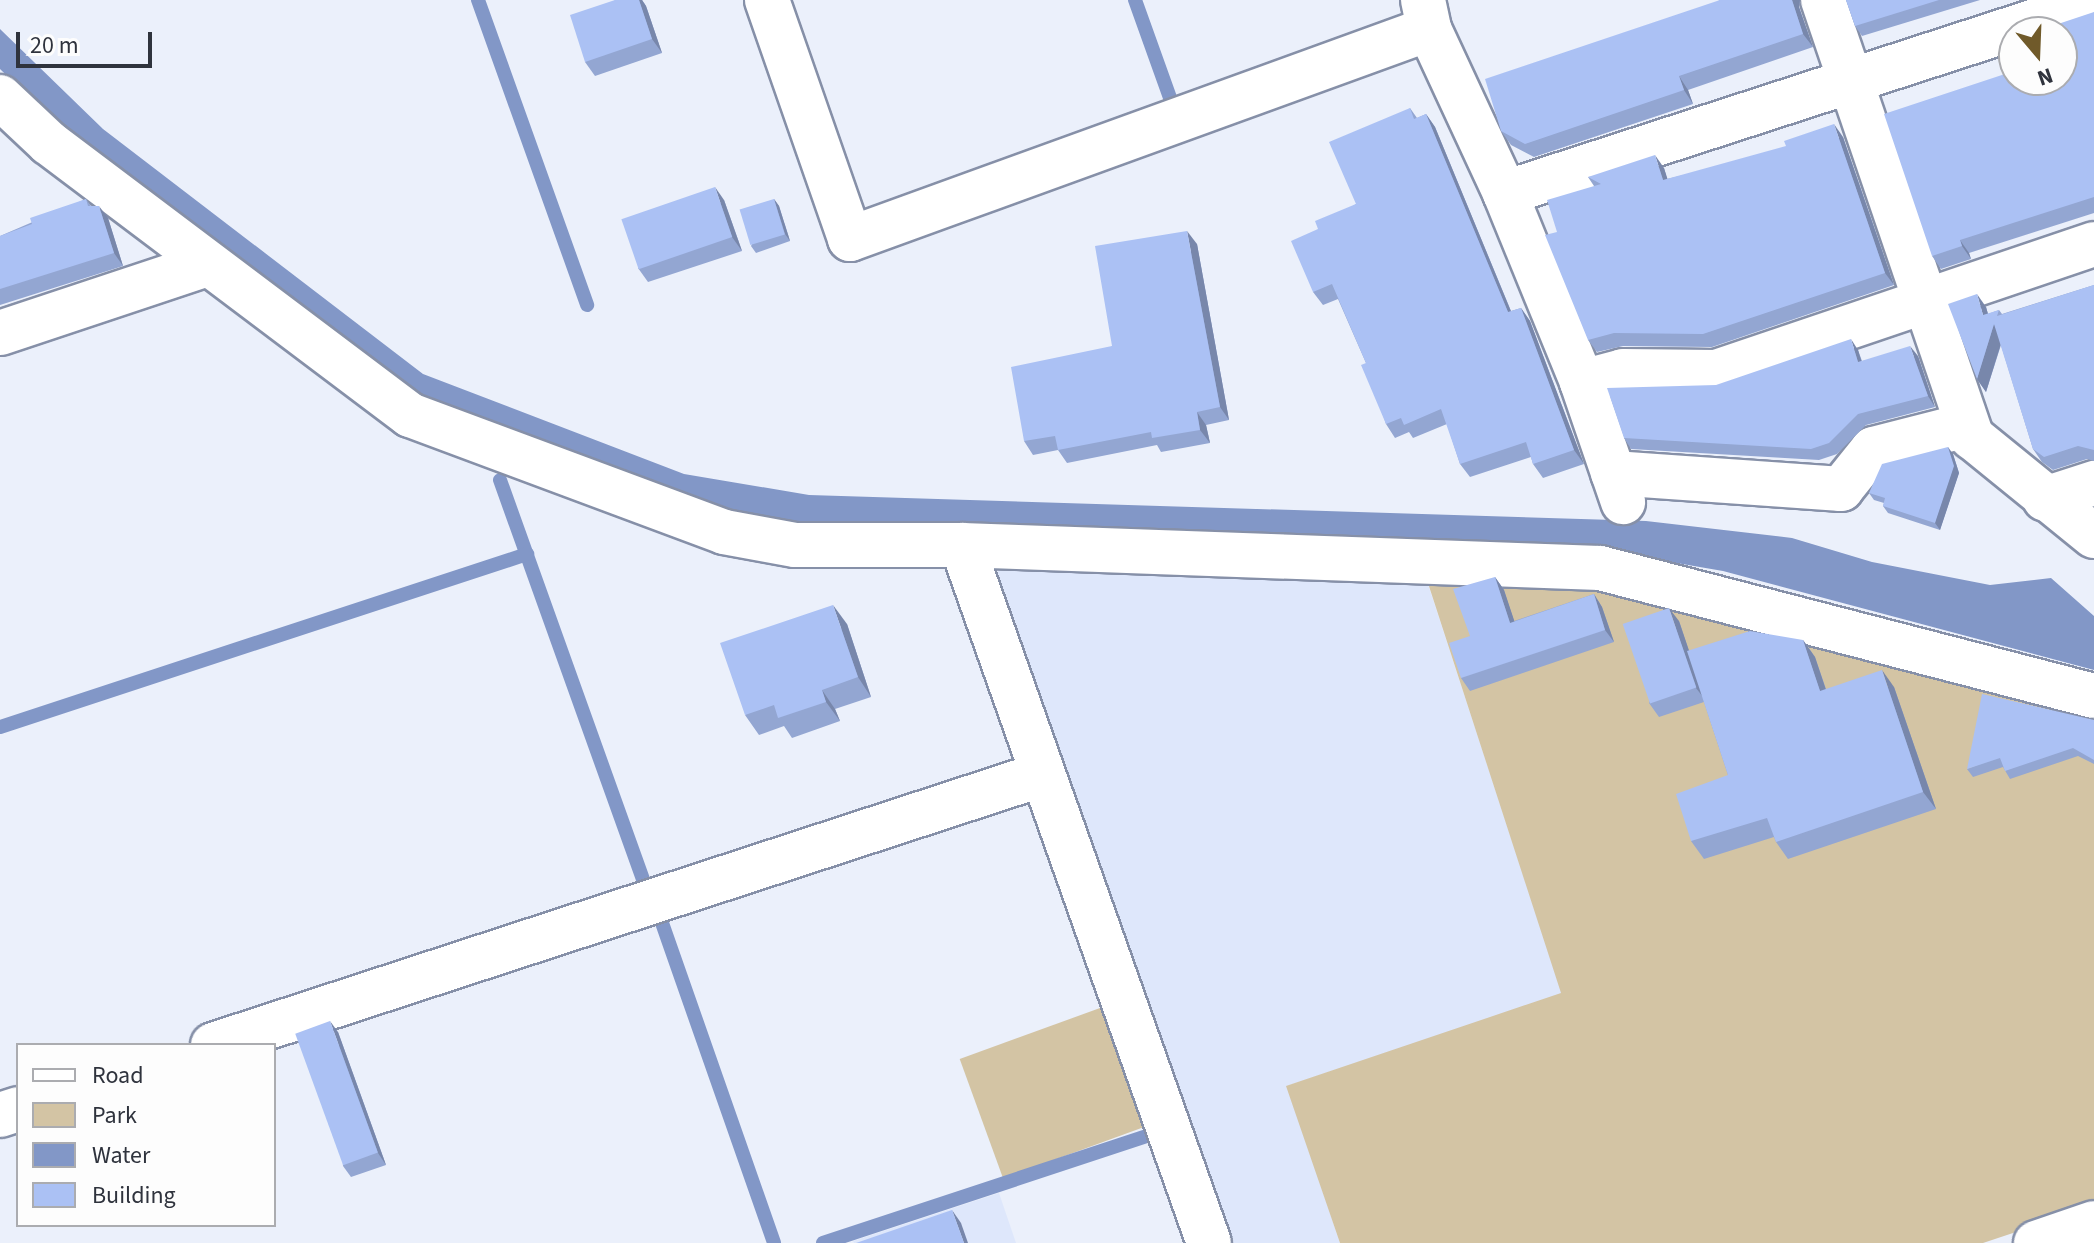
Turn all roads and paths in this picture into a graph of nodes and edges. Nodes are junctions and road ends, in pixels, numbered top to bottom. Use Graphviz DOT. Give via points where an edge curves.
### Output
graph roads {
  1 [pos="767,0"];
  2 [pos="1823,0"];
  3 [pos="2094,2"];
  4 [pos="1426,15"];
  5 [pos="1850,81"];
  6 [pos="0,97"];
  7 [pos="1505,193"];
  8 [pos="2094,244"];
  9 [pos="208,264"];
  10 [pos="1925,301"];
  11 [pos="0,333"];
  12 [pos="1582,382"];
  13 [pos="1967,425"];
  14 [pos="2094,483"];
  15 [pos="2045,499"];
  16 [pos="2094,536"];
  17 [pos="962,545"];
  18 [pos="2094,696"];
  19 [pos="1043,774"];
  20 [pos="219,1043"];
  21 [pos="2094,1223"];
  22 [pos="1209,1243"];
  23 [pos="2036,1243"];
  1 -- 4 [label="street" via="850,239"];
  2 -- 5 [label="street"];
  3 -- 5 [label="street"];
  4 -- 7 [label="street"];
  5 -- 7 [label="street"];
  5 -- 10 [label="street"];
  6 -- 9 [label="street" via="49,143"];
  7 -- 12 [label="street"];
  8 -- 10 [label="street"];
  9 -- 11 [label="street"];
  9 -- 17 [label="street" via="410,415 649,508 724,532 795,545"];
  10 -- 12 [label="street" via="1716,372 1623,371"];
  10 -- 13 [label="street"];
  12 -- 13 [label="street" via="1618,487 1841,489 1873,449"];
  13 -- 15 [label="street" via="1972,437"];
  14 -- 15 [label="street"];
  15 -- 16 [label="street"];
  17 -- 18 [label="street" via="1600,568"];
  17 -- 19 [label="street"];
  19 -- 20 [label="street"];
  19 -- 22 [label="street"];
  21 -- 23 [label="street"];
}
